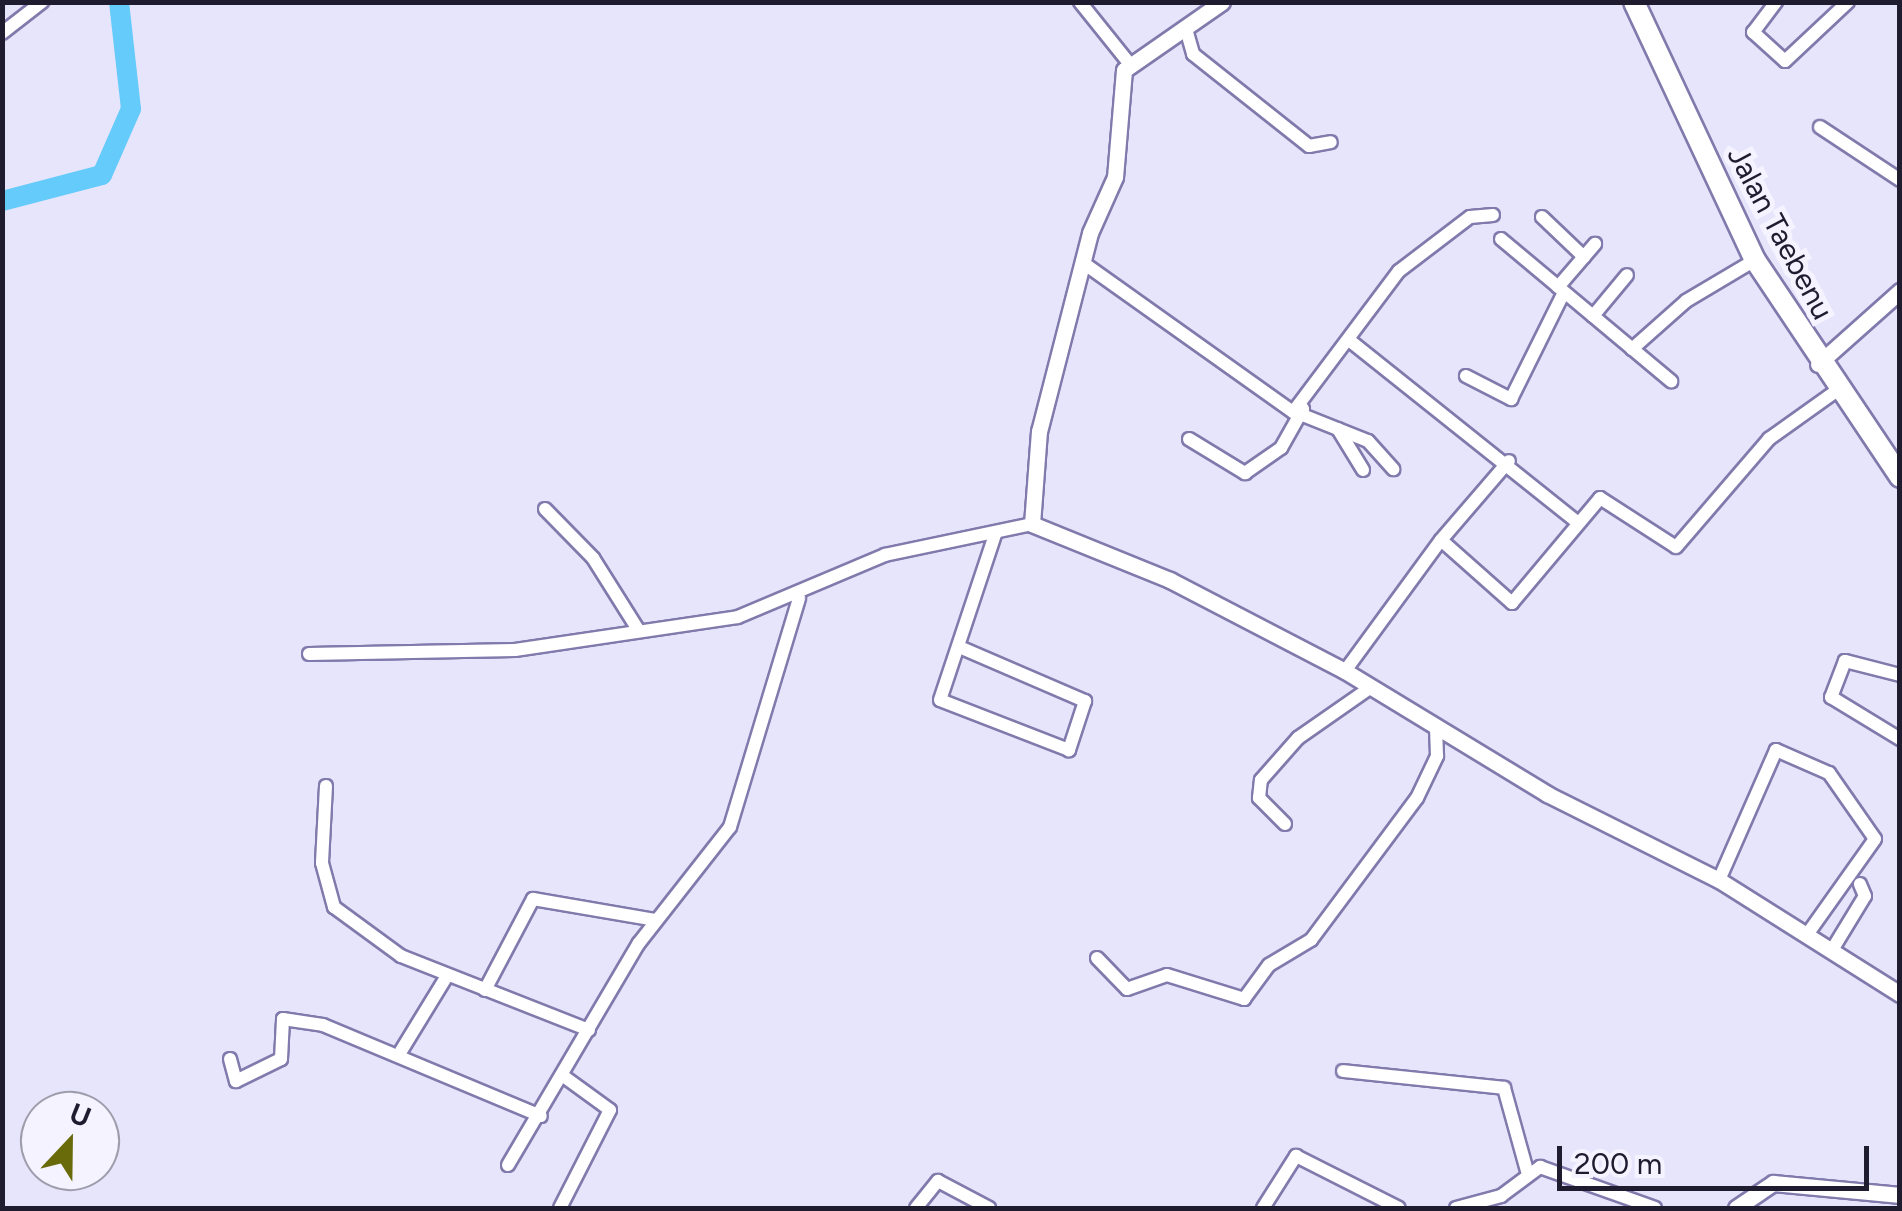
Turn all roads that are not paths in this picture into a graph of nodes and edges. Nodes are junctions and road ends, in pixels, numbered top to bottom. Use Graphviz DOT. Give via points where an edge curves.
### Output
graph roads {
  1 [pos="42,2"];
  2 [pos="1080,2"];
  3 [pos="1222,2"];
  4 [pos="1634,2"];
  5 [pos="1776,2"];
  6 [pos="1848,2"];
  7 [pos="1186,28"];
  8 [pos="2,33"];
  9 [pos="1128,62"];
  10 [pos="1820,128"];
  11 [pos="1331,142"];
  12 [pos="1900,180"];
  13 [pos="1493,214"];
  14 [pos="1542,216"];
  15 [pos="1501,239"];
  16 [pos="1595,244"];
  17 [pos="1584,257"];
  18 [pos="1755,260"];
  19 [pos="1082,262"];
  20 [pos="1627,275"];
  21 [pos="1561,290"];
  22 [pos="1900,291"];
  23 [pos="1592,316"];
  24 [pos="1349,340"];
  25 [pos="1632,349"];
  26 [pos="1818,364"];
  27 [pos="1466,376"];
  28 [pos="1671,381"];
  29 [pos="1835,392"];
  30 [pos="1301,412"];
  31 [pos="1338,430"];
  32 [pos="1189,438"];
  33 [pos="1509,461"];
  34 [pos="1394,468"];
  35 [pos="1364,470"];
  36 [pos="1900,477"];
  37 [pos="545,509"];
  38 [pos="1577,522"];
  39 [pos="1032,524"];
  40 [pos="996,532"];
  41 [pos="1441,540"];
  42 [pos="799,598"];
  43 [pos="638,628"];
  44 [pos="964,649"];
  45 [pos="310,654"];
  46 [pos="1344,671"];
  47 [pos="1900,675"];
  48 [pos="1371,688"];
  49 [pos="1436,725"];
  50 [pos="1900,739"];
  51 [pos="326,786"];
  52 [pos="1285,824"];
  53 [pos="1719,880"];
  54 [pos="1860,884"];
  55 [pos="656,920"];
  56 [pos="1806,936"];
  57 [pos="1832,950"];
  58 [pos="1096,958"];
  59 [pos="446,976"];
  60 [pos="485,990"];
  61 [pos="1900,994"];
  62 [pos="589,1030"];
  63 [pos="401,1051"];
  64 [pos="230,1060"];
  65 [pos="1344,1071"];
  66 [pos="566,1078"];
  67 [pos="541,1116"];
  68 [pos="508,1164"];
  69 [pos="1527,1171"];
  70 [pos="1900,1196"];
  71 [pos="560,1208"];
  72 [pos="916,1208"];
  73 [pos="989,1208"];
  74 [pos="1263,1208"];
  75 [pos="1398,1208"];
  76 [pos="1456,1208"];
  77 [pos="1656,1208"];
  78 [pos="1736,1208"];
  1 -- 8 [label="street"];
  2 -- 9 [label="street"];
  3 -- 7 [label="street"];
  4 -- 18 [label="main road, Jalan Taebenu"];
  5 -- 6 [label="street" via="1753,32 1784,61"];
  7 -- 9 [label="street"];
  7 -- 11 [label="street" via="1194,54 1309,146"];
  9 -- 19 [label="street" via="1116,106 1116,177"];
  10 -- 12 [label="street"];
  13 -- 24 [label="street" via="1470,217 1408,262"];
  14 -- 17 [label="street"];
  15 -- 21 [label="street"];
  16 -- 17 [label="street"];
  17 -- 21 [label="street"];
  18 -- 25 [label="street" via="1686,301"];
  18 -- 26 [label="main road, Jalan Taebenu"];
  19 -- 30 [label="street" via="1287,410"];
  19 -- 39 [label="street" via="1039,431"];
  20 -- 23 [label="street"];
  21 -- 23 [label="street"];
  21 -- 27 [label="street" via="1511,399"];
  22 -- 26 [label="street"];
  23 -- 25 [label="street"];
  24 -- 30 [label="street"];
  24 -- 33 [label="street"];
  25 -- 28 [label="street"];
  26 -- 29 [label="main road, Jalan Taebenu"];
  29 -- 36 [label="main road, Jalan Taebenu"];
  29 -- 38 [label="street" via="1769,439 1676,548 1605,498"];
  30 -- 31 [label="street"];
  30 -- 32 [label="street" via="1281,448 1244,472"];
  31 -- 34 [label="street" via="1380,448"];
  31 -- 35 [label="street"];
  33 -- 38 [label="street"];
  33 -- 41 [label="street"];
  37 -- 43 [label="street" via="593,558"];
  38 -- 41 [label="street" via="1512,603"];
  39 -- 40 [label="street"];
  39 -- 46 [label="street" via="1170,580"];
  40 -- 42 [label="street" via="870,560"];
  40 -- 44 [label="street"];
  41 -- 46 [label="street"];
  42 -- 43 [label="street" via="738,617"];
  42 -- 55 [label="street" via="730,826"];
  43 -- 45 [label="street" via="515,650"];
  44 -- 44 [label="street" via="942,703 1069,750 1086,700"];
  46 -- 48 [label="street"];
  47 -- 50 [label="street" via="1845,661 1832,696"];
  48 -- 49 [label="street"];
  48 -- 52 [label="street" via="1298,738 1261,780 1259,798"];
  49 -- 53 [label="street" via="1547,794"];
  49 -- 58 [label="street" via="1437,756 1418,798 1311,940 1270,966 1244,999 1167,975 1127,989"];
  51 -- 59 [label="street" via="322,863 334,907"];
  53 -- 56 [label="street"];
  53 -- 56 [label="street" via="1774,751 1791,750 1830,773 1875,839"];
  54 -- 57 [label="street" via="1865,896"];
  55 -- 60 [label="street" via="534,899"];
  55 -- 62 [label="street"];
  56 -- 57 [label="street"];
  57 -- 61 [label="street"];
  59 -- 60 [label="street"];
  59 -- 63 [label="street"];
  60 -- 62 [label="street"];
  62 -- 66 [label="street"];
  63 -- 64 [label="street" via="283,1018 281,1059 236,1081"];
  63 -- 67 [label="street"];
  65 -- 69 [label="street" via="1504,1088"];
  66 -- 67 [label="street"];
  66 -- 71 [label="street" via="610,1110"];
  67 -- 68 [label="street"];
  69 -- 76 [label="street" via="1501,1196"];
  69 -- 77 [label="street" via="1559,1170"];
  70 -- 78 [label="street" via="1773,1182"];
  72 -- 73 [label="street" via="938,1181"];
  74 -- 75 [label="street" via="1296,1156"];
}
